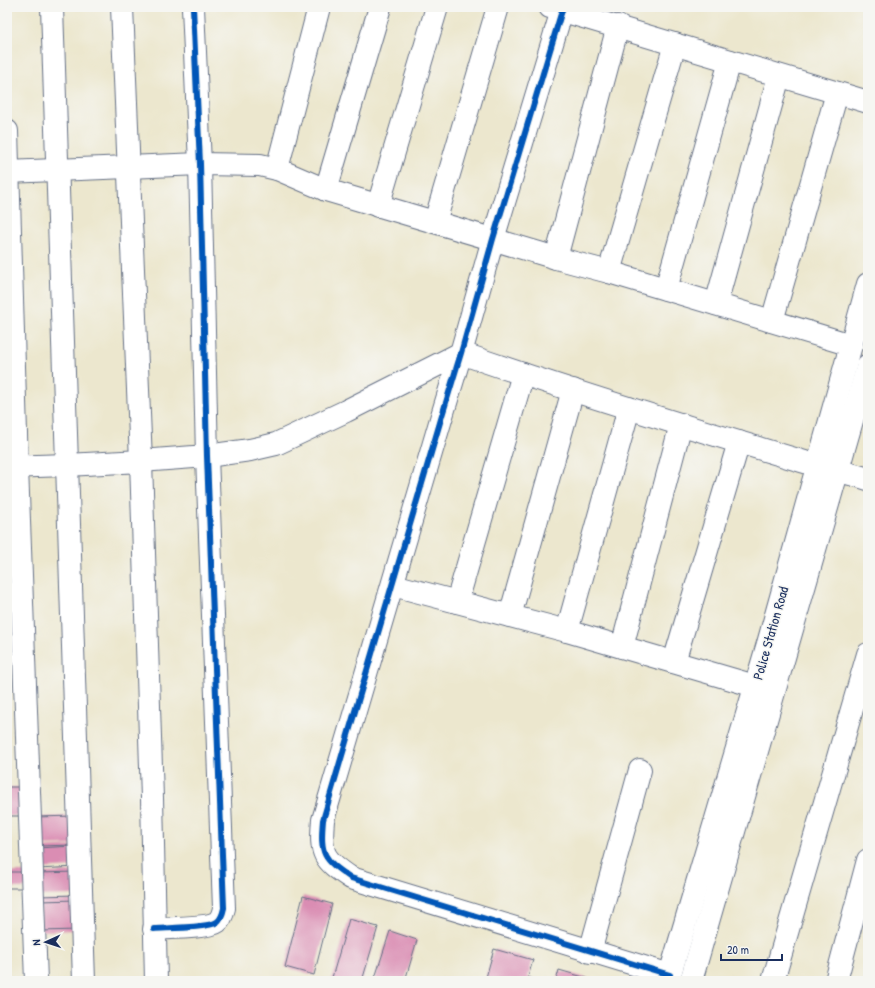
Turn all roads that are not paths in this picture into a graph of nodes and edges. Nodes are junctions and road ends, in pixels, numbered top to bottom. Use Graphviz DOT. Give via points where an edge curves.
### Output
graph roads {
  1 [pos="52,7"];
  2 [pos="122,7"];
  3 [pos="193,7"];
  4 [pos="320,7"];
  5 [pos="380,7"];
  6 [pos="437,7"];
  7 [pos="498,7"];
  8 [pos="559,8"];
  9 [pos="618,26"];
  10 [pos="675,44"];
  11 [pos="730,61"];
  12 [pos="779,76"];
  13 [pos="836,92"];
  14 [pos="868,102"];
  15 [pos="7,131"];
  16 [pos="200,164"];
  17 [pos="129,168"];
  18 [pos="277,169"];
  19 [pos="57,171"];
  20 [pos="8,172"];
  21 [pos="326,190"];
  22 [pos="378,206"];
  23 [pos="435,222"];
  24 [pos="492,239"];
  25 [pos="556,258"];
  26 [pos="609,272"];
  27 [pos="868,284"];
  28 [pos="666,289"];
  29 [pos="716,304"];
  30 [pos="772,321"];
  31 [pos="851,345"];
  32 [pos="461,353"];
  33 [pos="868,365"];
  34 [pos="523,374"];
  35 [pos="573,390"];
  36 [pos="629,408"];
  37 [pos="681,424"];
  38 [pos="739,442"];
  39 [pos="208,456"];
  40 [pos="141,461"];
  41 [pos="68,465"];
  42 [pos="817,466"];
  43 [pos="12,467"];
  44 [pos="839,470"];
  45 [pos="868,479"];
  46 [pos="393,585"];
  47 [pos="457,602"];
  48 [pos="510,616"];
  49 [pos="567,631"];
  50 [pos="622,648"];
  51 [pos="868,654"];
  52 [pos="674,662"];
  53 [pos="755,686"];
  54 [pos="640,770"];
  55 [pos="868,860"];
  56 [pos="154,929"];
  57 [pos="590,952"];
  58 [pos="669,978"];
  59 [pos="36,981"];
  60 [pos="84,981"];
  61 [pos="156,981"];
  62 [pos="691,981"];
  63 [pos="773,981"];
  64 [pos="836,981"];
  1 -- 19 [label="street"];
  2 -- 17 [label="street"];
  3 -- 16 [label="street"];
  4 -- 18 [label="street"];
  5 -- 21 [label="street"];
  6 -- 22 [label="street"];
  7 -- 23 [label="street"];
  8 -- 9 [label="street"];
  8 -- 24 [label="street"];
  9 -- 10 [label="street"];
  9 -- 25 [label="street"];
  10 -- 11 [label="street"];
  10 -- 26 [label="street"];
  11 -- 12 [label="street"];
  11 -- 28 [label="street"];
  12 -- 13 [label="street"];
  12 -- 29 [label="street"];
  13 -- 14 [label="street"];
  13 -- 30 [label="street"];
  15 -- 20 [label="street"];
  16 -- 17 [label="street"];
  16 -- 18 [label="street" via="250,164"];
  16 -- 39 [label="street"];
  17 -- 19 [label="street"];
  17 -- 40 [label="street"];
  18 -- 21 [label="street"];
  19 -- 20 [label="street"];
  19 -- 41 [label="street"];
  20 -- 43 [label="street"];
  21 -- 22 [label="street"];
  22 -- 23 [label="street"];
  23 -- 24 [label="street"];
  24 -- 25 [label="street"];
  24 -- 32 [label="street"];
  25 -- 26 [label="street"];
  26 -- 28 [label="street"];
  27 -- 31 [label="street, Police Station Road"];
  28 -- 29 [label="street"];
  29 -- 30 [label="street"];
  30 -- 31 [label="street"];
  31 -- 42 [label="street, Police Station Road"];
  32 -- 34 [label="street"];
  32 -- 39 [label="street" via="276,444"];
  32 -- 46 [label="street"];
  33 -- 44 [label="street, Police Station Road"];
  34 -- 35 [label="street"];
  34 -- 47 [label="street"];
  35 -- 36 [label="street"];
  35 -- 48 [label="street"];
  36 -- 37 [label="street"];
  36 -- 49 [label="street"];
  37 -- 38 [label="street"];
  37 -- 50 [label="street"];
  38 -- 42 [label="street"];
  38 -- 52 [label="street"];
  39 -- 40 [label="street"];
  39 -- 56 [label="street" via="224,908 216,923"];
  40 -- 41 [label="street"];
  40 -- 56 [label="street"];
  41 -- 43 [label="street"];
  41 -- 60 [label="street"];
  42 -- 44 [label="street"];
  42 -- 53 [label="street, Police Station Road"];
  43 -- 59 [label="street"];
  44 -- 45 [label="street"];
  44 -- 62 [label="street, Police Station Road"];
  46 -- 47 [label="street"];
  46 -- 57 [label="street" via="323,820 322,841 327,860 351,878"];
  47 -- 48 [label="street"];
  48 -- 49 [label="street"];
  49 -- 50 [label="street"];
  50 -- 52 [label="street"];
  51 -- 63 [label="street"];
  52 -- 53 [label="street"];
  53 -- 58 [label="street, Police Station Road"];
  54 -- 57 [label="street"];
  55 -- 64 [label="street"];
  56 -- 61 [label="street"];
  57 -- 58 [label="street"];
}
